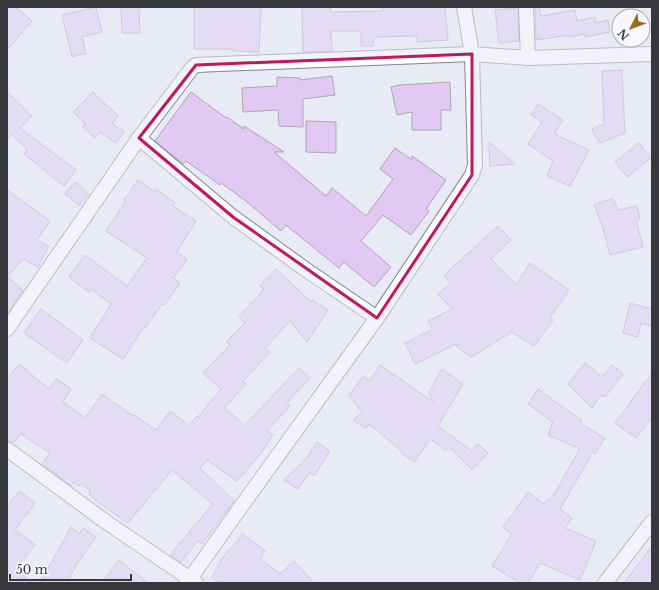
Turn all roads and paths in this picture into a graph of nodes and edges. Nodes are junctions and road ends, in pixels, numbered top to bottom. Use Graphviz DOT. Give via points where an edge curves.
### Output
graph roads {
  1 [pos="464,7"];
  2 [pos="526,7"];
  3 [pos="472,54"];
  4 [pos="652,54"];
  5 [pos="528,58"];
  6 [pos="139,138"];
  7 [pos="376,318"];
  8 [pos="7,329"];
  9 [pos="7,449"];
  10 [pos="652,522"];
  11 [pos="191,582"];
  12 [pos="605,583"];
  1 -- 3 [label="street"];
  2 -- 5 [label="street"];
  3 -- 5 [label="street"];
  3 -- 6 [label="street" via="196,65"];
  3 -- 7 [label="street" via="475,165 472,175"];
  4 -- 5 [label="street"];
  6 -- 7 [label="street" via="233,217"];
  6 -- 8 [label="street"];
  7 -- 11 [label="street" via="240,508"];
  9 -- 11 [label="street"];
  10 -- 12 [label="street"];
}
